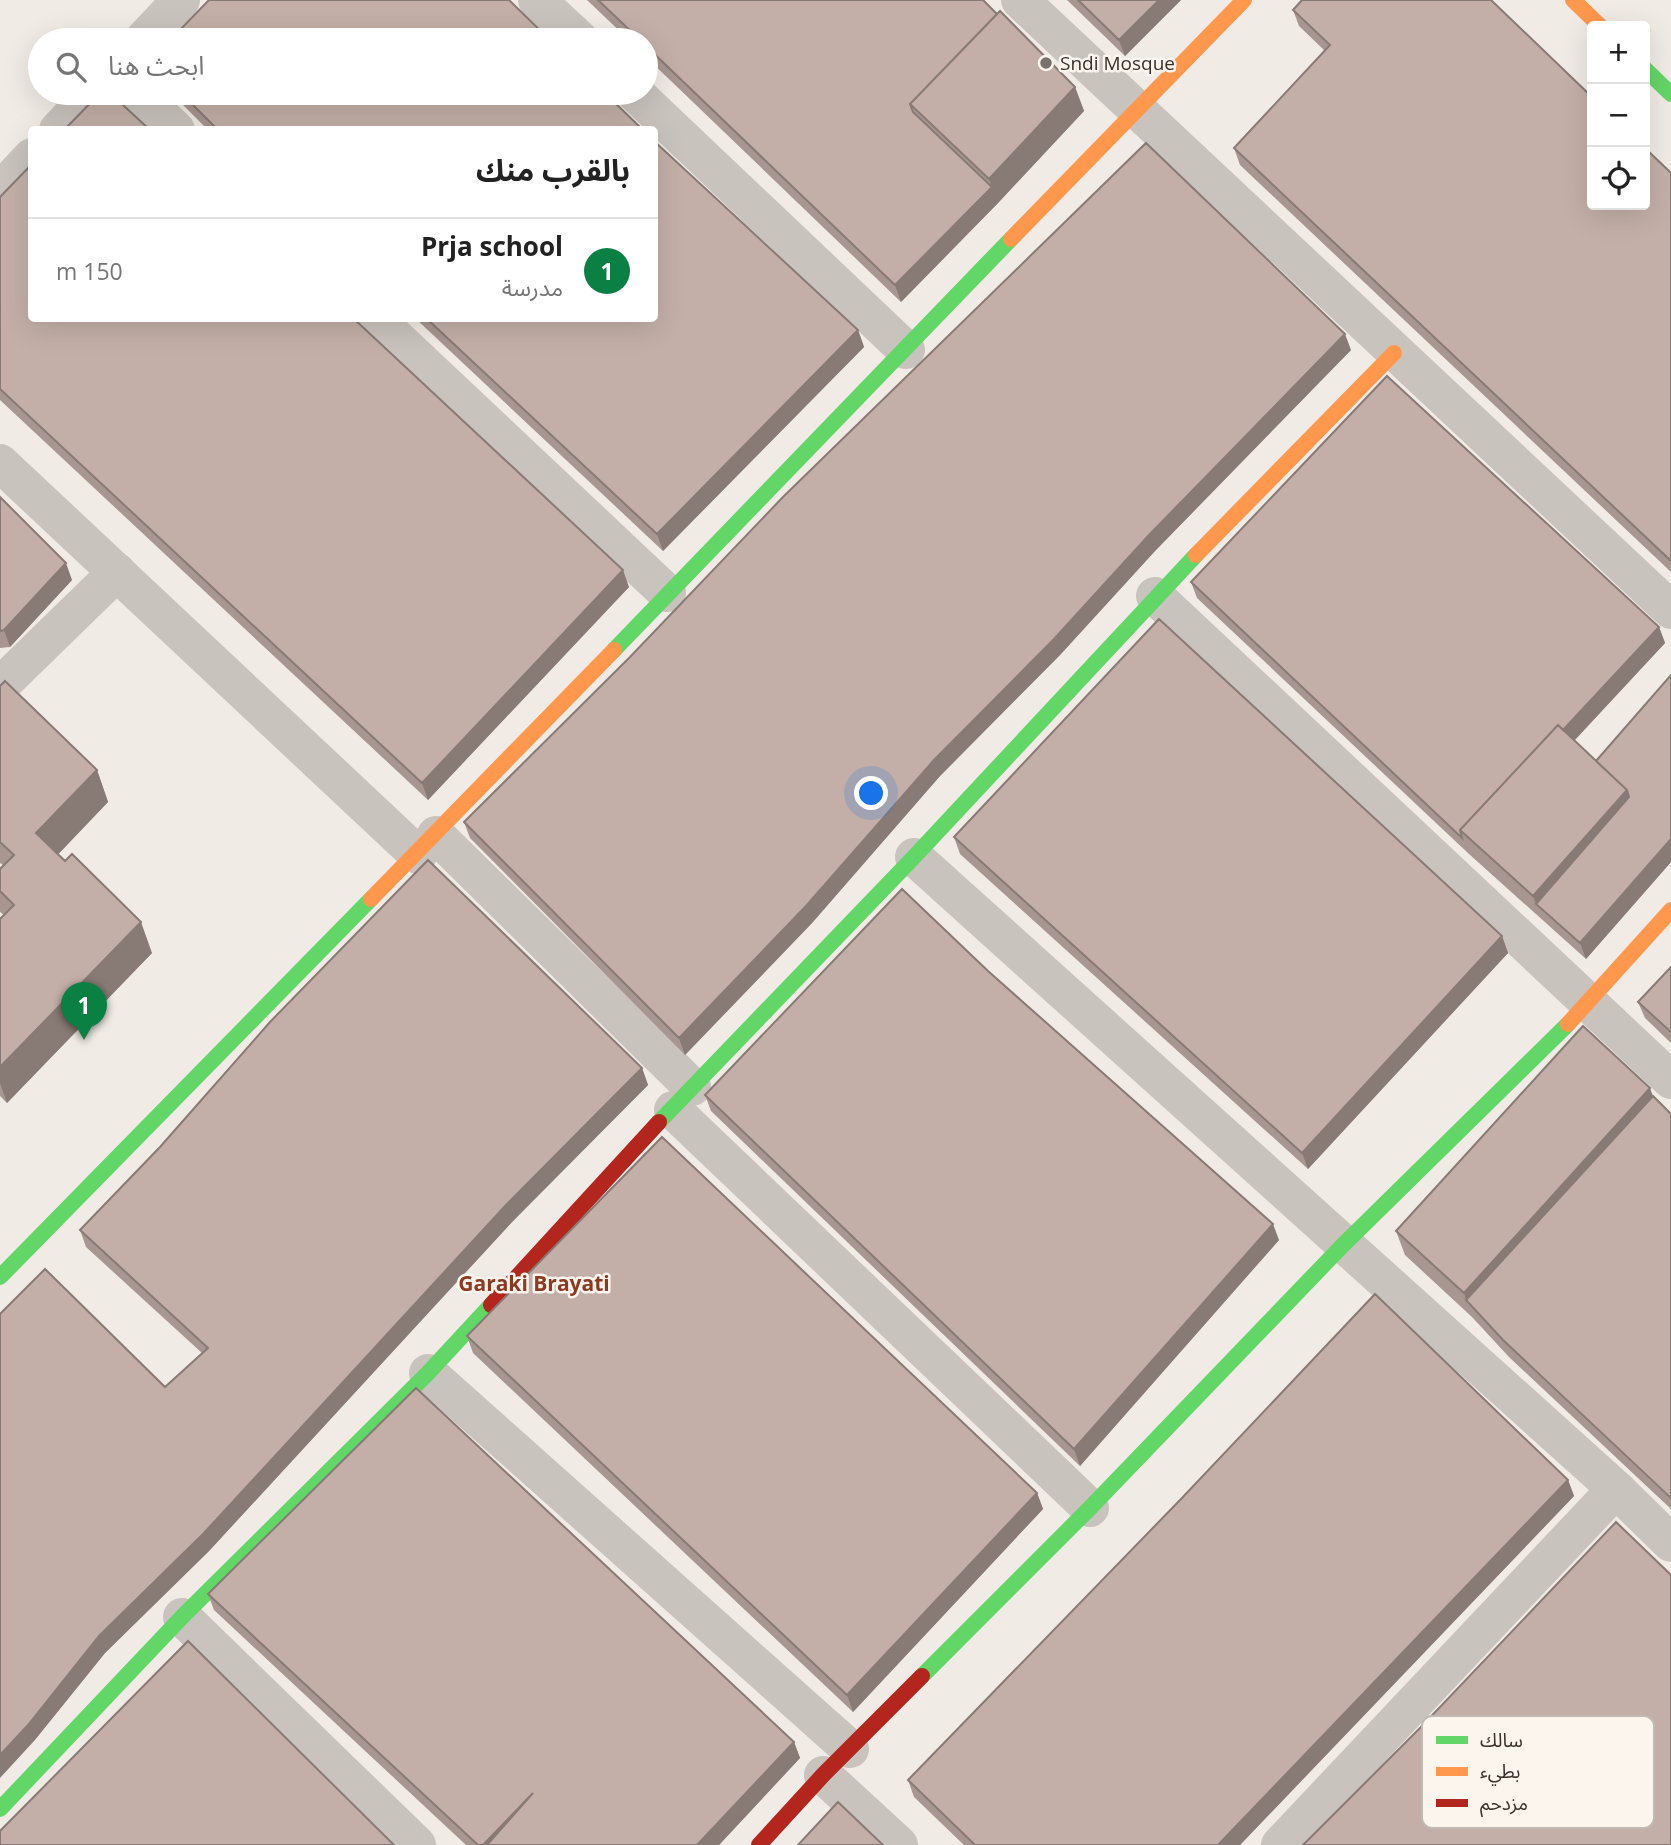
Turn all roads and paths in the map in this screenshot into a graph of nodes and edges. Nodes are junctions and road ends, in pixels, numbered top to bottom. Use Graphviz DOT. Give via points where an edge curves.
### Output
graph roads {
  1 [pos="181,0"];
  2 [pos="537,0"];
  3 [pos="1020,0"];
  4 [pos="1244,0"];
  5 [pos="1573,0"];
  6 [pos="1595,21"];
  7 [pos="154,28"];
  8 [pos="566,28"];
  9 [pos="82,105"];
  10 [pos="150,105"];
  11 [pos="648,105"];
  12 [pos="1136,111"];
  13 [pos="62,126"];
  14 [pos="172,126"];
  15 [pos="28,162"];
  16 [pos="0,191"];
  17 [pos="379,322"];
  18 [pos="906,350"];
  19 [pos="1394,352"];
  20 [pos="0,463"];
  21 [pos="117,572"];
  22 [pos="667,593"];
  23 [pos="1154,596"];
  24 [pos="1671,610"];
  25 [pos="0,686"];
  26 [pos="427,845"];
  27 [pos="914,857"];
  28 [pos="1671,910"];
  29 [pos="1589,1003"];
  30 [pos="1671,1080"];
  31 [pos="682,1098"];
  32 [pos="1342,1246"];
  33 [pos="0,1277"];
  34 [pos="428,1373"];
  35 [pos="1616,1489"];
  36 [pos="1090,1508"];
  37 [pos="1671,1543"];
  38 [pos="182,1617"];
  39 [pos="850,1749"];
  40 [pos="823,1775"];
  41 [pos="0,1809"];
  42 [pos="417,1845"];
  43 [pos="759,1845"];
  44 [pos="900,1845"];
  45 [pos="1280,1845"];
  1 -- 7 [label="street"];
  2 -- 8 [label="street"];
  3 -- 12 [label="street"];
  4 -- 12 [label="street"];
  5 -- 6 [label="street"];
  9 -- 13 [label="street"];
  10 -- 14 [label="street"];
  11 -- 18 [label="street"];
  12 -- 18 [label="street"];
  12 -- 19 [label="street"];
  15 -- 16 [label="street"];
  17 -- 22 [label="street"];
  18 -- 22 [label="street"];
  19 -- 23 [label="street"];
  19 -- 24 [label="street"];
  20 -- 21 [label="street"];
  21 -- 25 [label="street"];
  21 -- 26 [label="street"];
  22 -- 26 [label="street"];
  23 -- 27 [label="street"];
  23 -- 29 [label="street"];
  26 -- 31 [label="street"];
  26 -- 33 [label="street"];
  27 -- 31 [label="street"];
  27 -- 32 [label="street"];
  28 -- 29 [label="street"];
  29 -- 30 [label="street"];
  29 -- 32 [label="street"];
  31 -- 34 [label="street"];
  31 -- 36 [label="street"];
  32 -- 35 [label="street"];
  32 -- 36 [label="street"];
  34 -- 38 [label="street"];
  34 -- 39 [label="street"];
  35 -- 37 [label="street"];
  35 -- 45 [label="street"];
  36 -- 39 [label="street"];
  38 -- 41 [label="street"];
  38 -- 42 [label="street"];
  39 -- 40 [label="street"];
  40 -- 43 [label="street"];
  40 -- 44 [label="street"];
}
